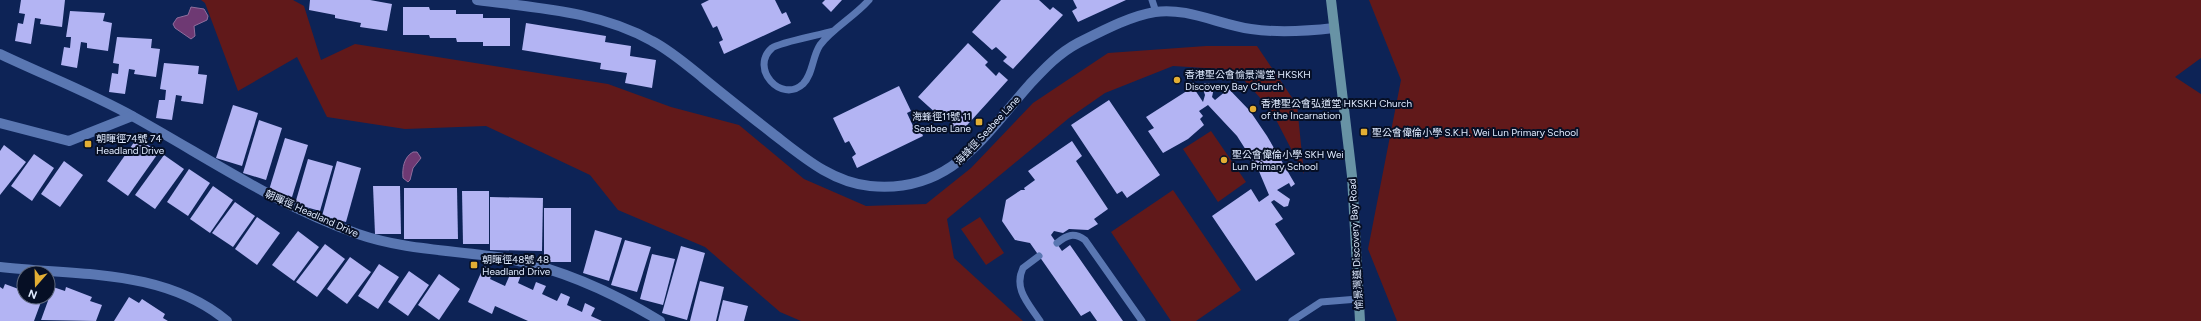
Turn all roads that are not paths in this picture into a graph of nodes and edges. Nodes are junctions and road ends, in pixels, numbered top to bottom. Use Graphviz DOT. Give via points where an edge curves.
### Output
graph roads {
  1 [pos="477,0"];
  2 [pos="869,0"];
  3 [pos="1152,0"];
  4 [pos="1331,0"];
  5 [pos="1156,12"];
  6 [pos="1334,28"];
  7 [pos="833,31"];
  8 [pos="0,54"];
  9 [pos="132,116"];
  10 [pos="0,123"];
  11 [pos="1057,243"];
  12 [pos="1039,256"];
  13 [pos="0,267"];
  14 [pos="1358,299"];
  15 [pos="228,321"];
  16 [pos="660,321"];
  17 [pos="1040,321"];
  18 [pos="1142,321"];
  19 [pos="1292,321"];
  20 [pos="1360,321"];
  1 -- 5 [label="street, 海蜂徑 Seabee Lane" via="589,17 635,32 674,55 815,166 854,183 880,187 920,182 948,170 968,154 1059,55 1138,16"];
  2 -- 7 [label="lane" via="851,19"];
  3 -- 5 [label="lane"];
  4 -- 6 [label="street, 愉景灣道 Discovery Bay Road"];
  5 -- 6 [label="street, 海蜂徑 Seabee Lane" via="1175,11 1253,30"];
  6 -- 14 [label="street, 愉景灣道 Discovery Bay Road" via="1352,176"];
  7 -- 7 [label="lane" via="819,46 809,76 803,84 794,89 783,89 773,85 764,67 766,57 772,48"];
  8 -- 9 [label="street, 朝暉徑 Headland Drive"];
  9 -- 10 [label="street" via="69,141"];
  9 -- 16 [label="street, 朝暉徑 Headland Drive" via="270,195 342,228 393,243 489,256 545,268 605,292"];
  11 -- 18 [label="lane" via="1072,235 1078,235 1085,240"];
  12 -- 17 [label="lane" via="1023,268 1019,287"];
  13 -- 15 [label="street" via="88,273 158,285 196,300"];
  14 -- 19 [label="lane" via="1321,302"];
  14 -- 20 [label="street, 愉景灣道 Discovery Bay Road"];
}
